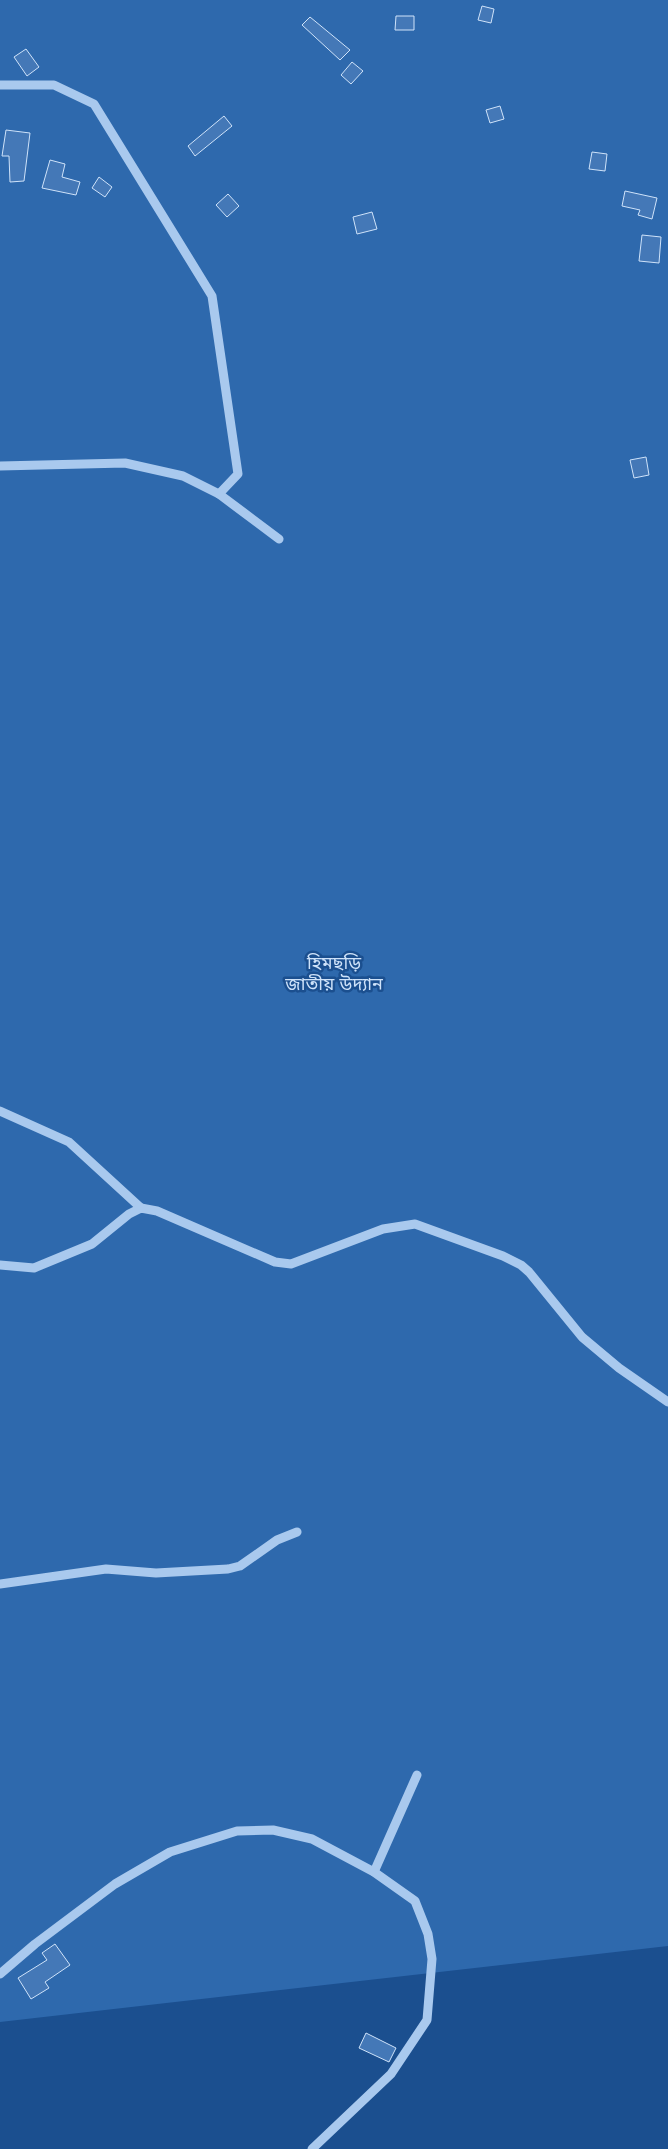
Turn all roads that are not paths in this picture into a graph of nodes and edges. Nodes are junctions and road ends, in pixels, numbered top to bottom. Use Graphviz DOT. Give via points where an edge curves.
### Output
graph roads {
  1 [pos="0,85"];
  2 [pos="0,466"];
  3 [pos="219,494"];
  4 [pos="278,539"];
  5 [pos="0,1111"];
  6 [pos="141,1208"];
  7 [pos="0,1265"];
  8 [pos="668,1402"];
  9 [pos="297,1532"];
  10 [pos="0,1584"];
  11 [pos="417,1775"];
  12 [pos="374,1872"];
  13 [pos="0,1974"];
  14 [pos="312,2149"];
  1 -- 3 [label="street" via="54,85 94,104 212,296 238,474"];
  2 -- 3 [label="street" via="125,462 183,476"];
  3 -- 4 [label="street"];
  5 -- 6 [label="street" via="69,1142"];
  6 -- 7 [label="street" via="92,1244 34,1268"];
  6 -- 8 [label="street" via="157,1211 275,1262 291,1264 383,1229 415,1224 503,1256 529,1272 582,1337"];
  9 -- 10 [label="street" via="277,1540 240,1566 228,1569 156,1573 106,1569"];
  11 -- 12 [label="street"];
  12 -- 13 [label="street" via="312,1839 273,1830 237,1830 170,1852 123,1880 35,1944"];
  12 -- 14 [label="street" via="415,1901 428,1934 432,1959 427,2020 391,2074"];
}
